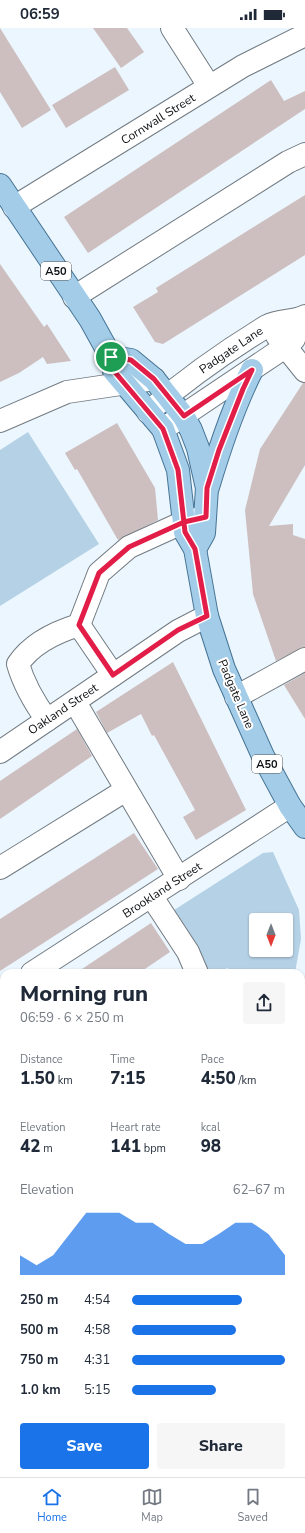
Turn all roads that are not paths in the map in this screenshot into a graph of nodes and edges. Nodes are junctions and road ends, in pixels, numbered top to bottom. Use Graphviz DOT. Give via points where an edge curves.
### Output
graph roads {
  1 [pos="172,28"];
  2 [pos="305,35"];
  3 [pos="209,86"];
  4 [pos="305,154"];
  5 [pos="0,185"];
  6 [pos="14,207"];
  7 [pos="74,297"];
  8 [pos="303,317"];
  9 [pos="268,326"];
  10 [pos="285,348"];
  11 [pos="111,357"];
  12 [pos="252,370"];
  13 [pos="305,371"];
  14 [pos="154,379"];
  15 [pos="124,384"];
  16 [pos="167,395"];
  17 [pos="148,412"];
  18 [pos="184,416"];
  19 [pos="0,422"];
  20 [pos="163,429"];
  21 [pos="207,488"];
  22 [pos="206,517"];
  23 [pos="184,522"];
  24 [pos="195,549"];
  25 [pos="207,616"];
  26 [pos="79,625"];
  27 [pos="305,659"];
  28 [pos="113,675"];
  29 [pos="236,697"];
  30 [pos="75,702"];
  31 [pos="47,720"];
  32 [pos="0,752"];
  33 [pos="126,790"];
  34 [pos="290,806"];
  35 [pos="305,827"];
  36 [pos="0,868"];
  37 [pos="179,879"];
  38 [pos="152,897"];
  39 [pos="38,969"];
  40 [pos="195,969"];
  1 -- 3 [label="street"];
  2 -- 3 [label="street, Cornwall Street"];
  3 -- 6 [label="street, Cornwall Street"];
  4 -- 7 [label="street" via="288,162"];
  5 -- 6 [label="main road, A50"];
  6 -- 7 [label="main road, A50"];
  7 -- 11 [label="main road, A50" via="90,319"];
  8 -- 9 [label="street, Padgate Lane" via="280,320"];
  8 -- 10 [label="street, Padgate Lane" via="294,339"];
  9 -- 10 [label="street"];
  9 -- 16 [label="street, Padgate Lane" via="214,360"];
  10 -- 12 [label="street, Padgate Lane"];
  10 -- 13 [label="street"];
  11 -- 14 [label="main road" via="131,360"];
  11 -- 15 [label="main road, A50" via="114,371"];
  12 -- 18 [label="street, Padgate Lane"];
  12 -- 21 [label="main road" via="219,450"];
  14 -- 15 [label="street"];
  14 -- 16 [label="main road"];
  15 -- 17 [label="main road, A50"];
  15 -- 19 [label="street" via="67,392"];
  16 -- 17 [label="street, Padgate Lane"];
  16 -- 18 [label="main road"];
  17 -- 20 [label="main road, Padgate Lane / A50"];
  18 -- 20 [label="street, Padgate Lane"];
  18 -- 21 [label="main road" via="198,448"];
  20 -- 23 [label="main road, Padgate Lane / A50" via="178,470"];
  21 -- 22 [label="main road"];
  22 -- 23 [label="street"];
  22 -- 24 [label="main road" via="204,533"];
  23 -- 24 [label="main road, Padgate Lane / A50" via="185,532"];
  23 -- 26 [label="street" via="129,547 99,573"];
  24 -- 25 [label="main road, Padgate Lane / A50"];
  25 -- 28 [label="street, Oakland Street" via="178,630"];
  25 -- 29 [label="main road, Padgate Lane / A50"];
  26 -- 28 [label="street"];
  26 -- 31 [label="street" via="60,630 26,652 18,664 30,696"];
  27 -- 29 [label="street"];
  28 -- 30 [label="street, Oakland Street"];
  29 -- 34 [label="main road, Padgate Lane / A50"];
  30 -- 31 [label="street, Oakland Street"];
  30 -- 33 [label="street"];
  31 -- 32 [label="street, Oakland Street"];
  33 -- 36 [label="street"];
  33 -- 37 [label="street"];
  34 -- 35 [label="main road, Padgate Lane / A50"];
  34 -- 37 [label="street, Brookland Street"];
  37 -- 38 [label="street, Brookland Street"];
  38 -- 39 [label="street, Brookland Street"];
  38 -- 40 [label="street" via="188,952"];
}
